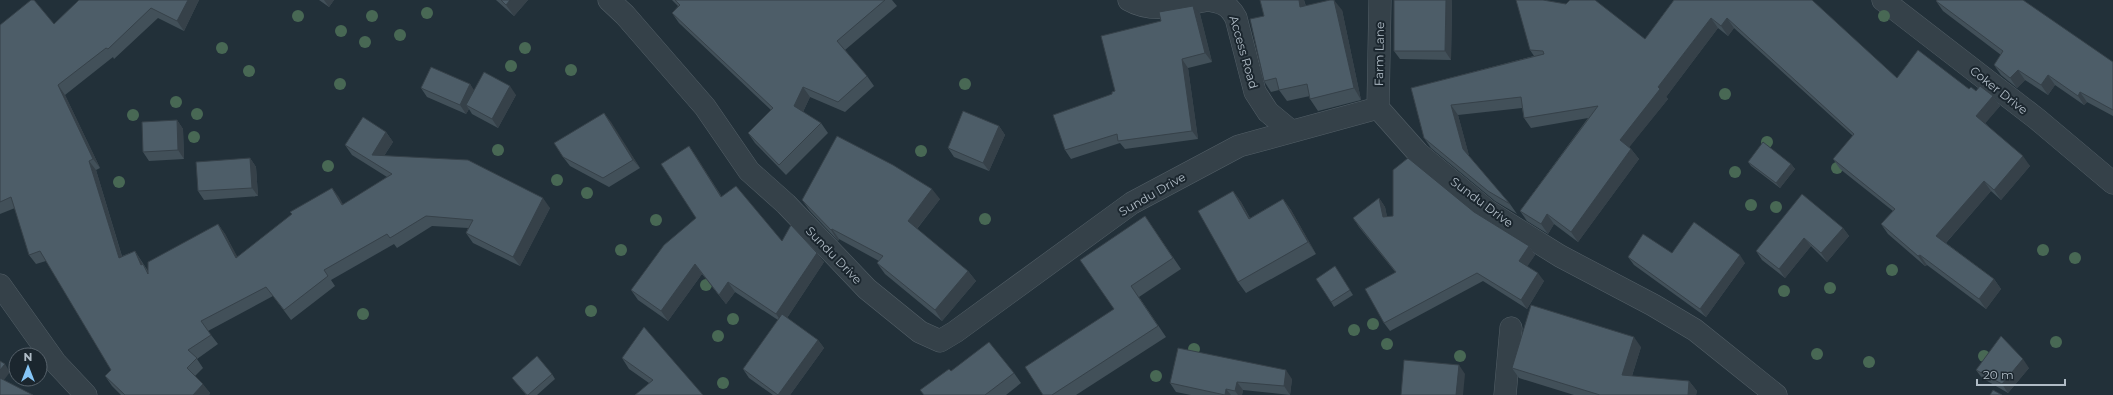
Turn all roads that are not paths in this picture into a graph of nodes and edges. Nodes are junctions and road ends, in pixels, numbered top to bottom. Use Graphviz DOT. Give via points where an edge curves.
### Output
graph roads {
  1 [pos="609,0"];
  2 [pos="1129,0"];
  3 [pos="1208,0"];
  4 [pos="1380,0"];
  5 [pos="1883,0"];
  6 [pos="1378,108"];
  7 [pos="1291,130"];
  8 [pos="2113,183"];
  9 [pos="0,285"];
  10 [pos="1511,328"];
  11 [pos="86,395"];
  12 [pos="1505,395"];
  13 [pos="1776,395"];
  1 -- 7 [label="street, Sundu Drive" via="705,107 749,171 786,204 867,289 920,332 940,341 956,332 1132,203 1239,146"];
  2 -- 3 [label="street, Access Road" via="1155,8"];
  3 -- 7 [label="street, Access Road" via="1220,2 1231,8 1236,18 1255,92 1268,112"];
  4 -- 6 [label="street, Farm Lane"];
  5 -- 8 [label="street, Coker Drive" via="2037,119"];
  6 -- 7 [label="street, Sundu Drive"];
  6 -- 13 [label="street, Sundu Drive" via="1418,153 1488,211 1560,256 1695,330"];
  9 -- 11 [label="street" via="54,362"];
  10 -- 12 [label="street"];
}
